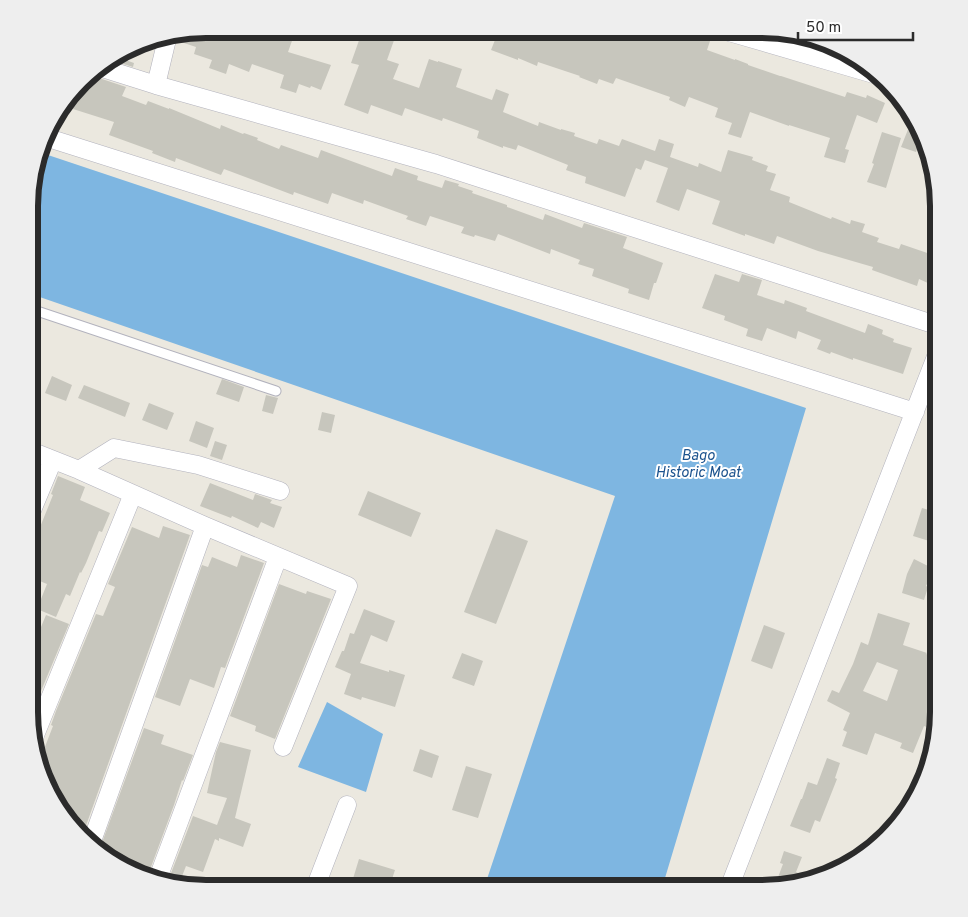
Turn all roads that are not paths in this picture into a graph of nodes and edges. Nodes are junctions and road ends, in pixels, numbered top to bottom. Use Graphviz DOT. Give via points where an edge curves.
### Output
graph roads {
  1 [pos="750,38"];
  2 [pos="166,42"];
  3 [pos="107,70"];
  4 [pos="864,71"];
  5 [pos="156,85"];
  6 [pos="51,139"];
  7 [pos="38,311"];
  8 [pos="930,323"];
  9 [pos="930,373"];
  10 [pos="276,391"];
  11 [pos="915,412"];
  12 [pos="38,454"];
  13 [pos="53,460"];
  14 [pos="79,470"];
  15 [pos="280,491"];
  16 [pos="132,494"];
  17 [pos="38,496"];
  18 [pos="204,526"];
  19 [pos="278,557"];
  20 [pos="39,726"];
  21 [pos="283,747"];
  22 [pos="347,805"];
  23 [pos="94,837"];
  24 [pos="160,873"];
  25 [pos="732,879"];
  26 [pos="318,880"];
  1 -- 4 [label="street"];
  2 -- 5 [label="street"];
  3 -- 5 [label="street"];
  5 -- 8 [label="street" via="436,164"];
  6 -- 11 [label="street"];
  7 -- 10 [label="lane"];
  9 -- 11 [label="street"];
  11 -- 25 [label="street"];
  12 -- 13 [label="street"];
  13 -- 14 [label="street"];
  13 -- 17 [label="street"];
  14 -- 15 [label="street" via="114,448 198,465"];
  14 -- 16 [label="street"];
  16 -- 18 [label="street"];
  16 -- 20 [label="street"];
  18 -- 19 [label="street"];
  18 -- 23 [label="street"];
  19 -- 21 [label="street" via="348,586"];
  19 -- 24 [label="street"];
  22 -- 26 [label="street"];
}
